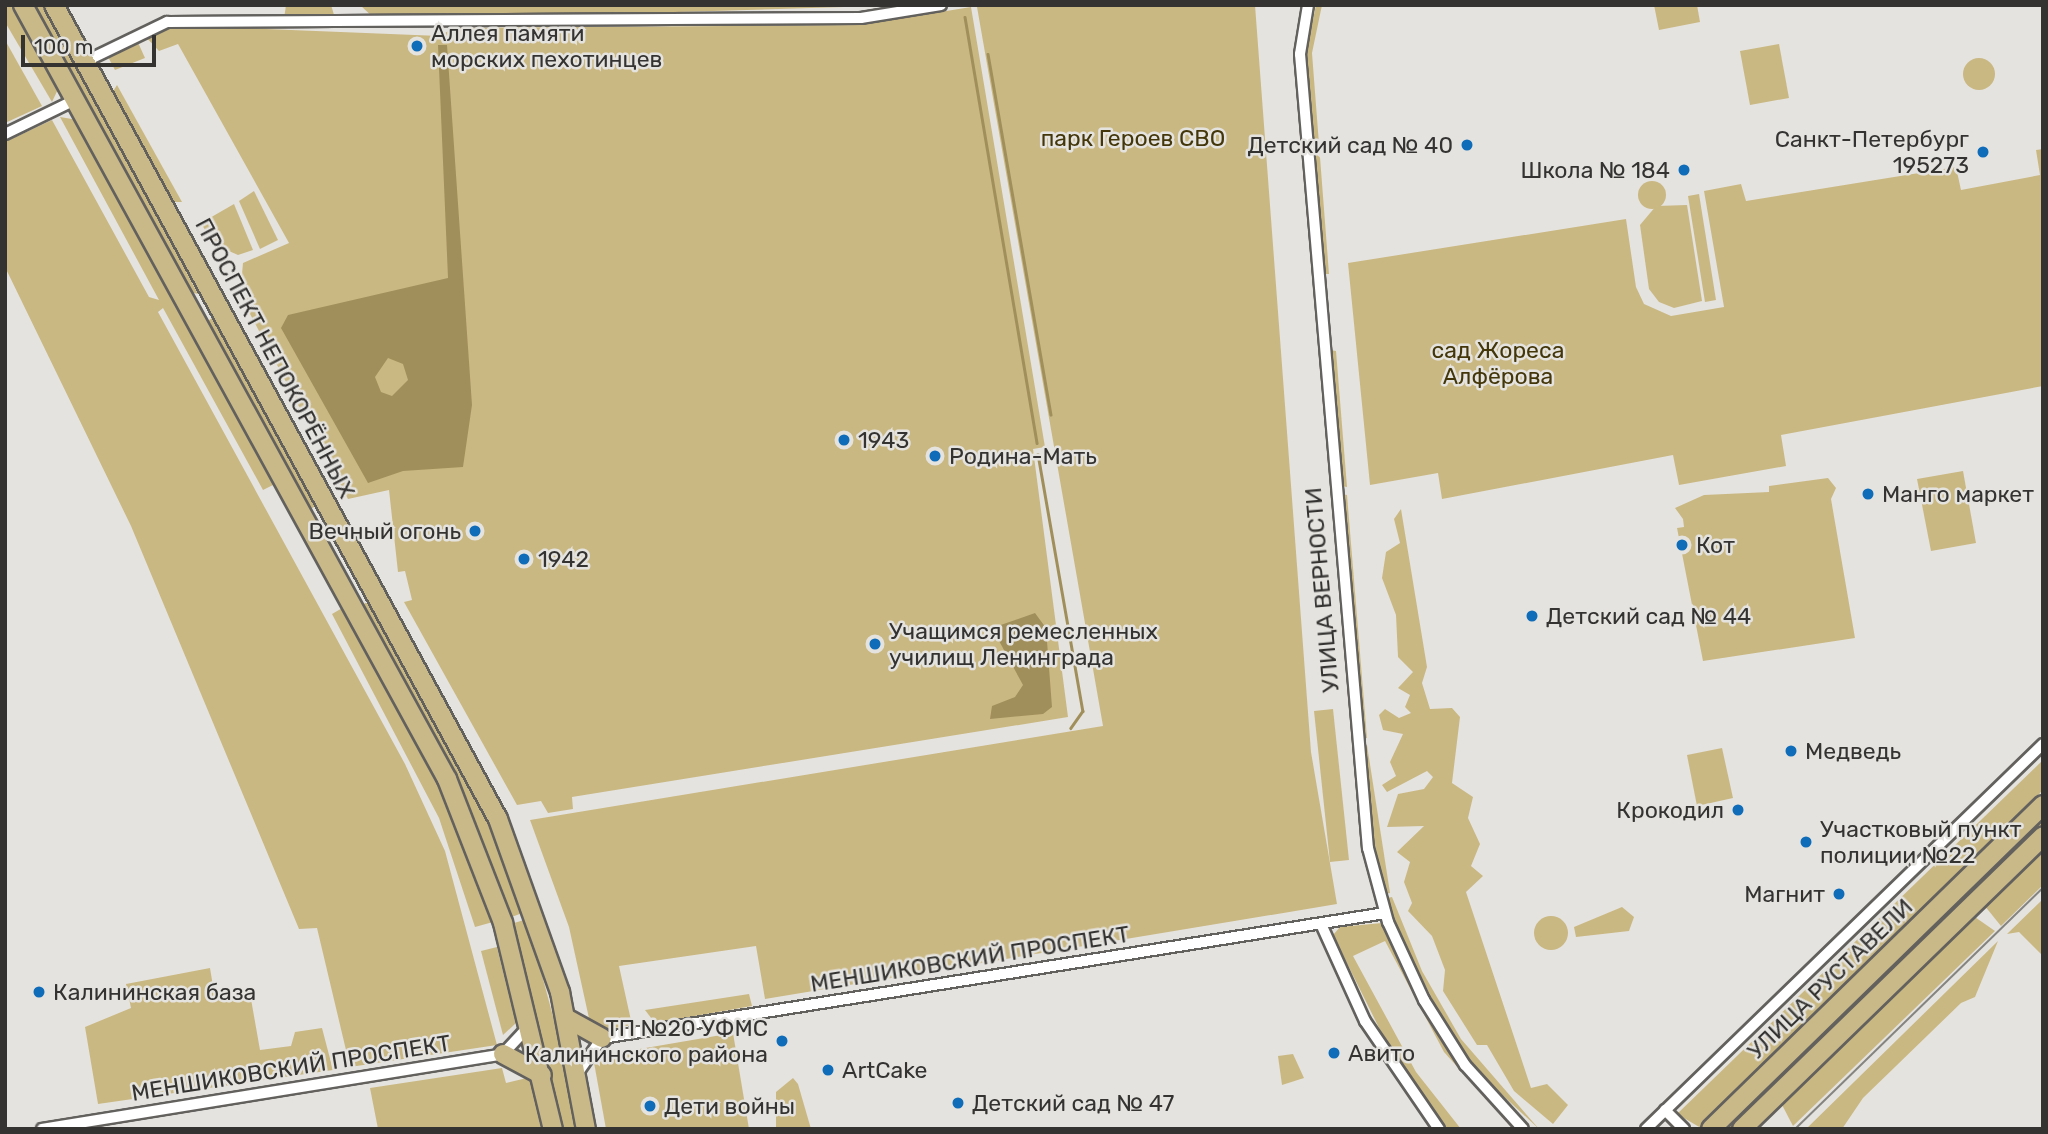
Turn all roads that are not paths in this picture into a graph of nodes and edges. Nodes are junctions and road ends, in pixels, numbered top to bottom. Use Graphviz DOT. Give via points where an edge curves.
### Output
graph roads {
  1 [pos="23,5"];
  2 [pos="54,5"];
  3 [pos="941,5"];
  4 [pos="1308,5"];
  5 [pos="86,61"];
  6 [pos="77,99"];
  7 [pos="5,134"];
  8 [pos="215,299"];
  9 [pos="192,312"];
  10 [pos="2043,744"];
  11 [pos="2043,805"];
  12 [pos="2043,836"];
  13 [pos="1385,913"];
  14 [pos="1321,924"];
  15 [pos="566,1018"];
  16 [pos="531,1021"];
  17 [pos="602,1038"];
  18 [pos="503,1054"];
  19 [pos="579,1070"];
  20 [pos="542,1075"];
  21 [pos="583,1104"];
  22 [pos="1665,1110"];
  23 [pos="42,1129"];
  24 [pos="553,1129"];
  25 [pos="586,1129"];
  26 [pos="597,1129"];
  27 [pos="1439,1129"];
  28 [pos="1523,1129"];
  29 [pos="1646,1129"];
  30 [pos="1684,1129"];
  31 [pos="1711,1129"];
  32 [pos="1742,1129"];
  1 -- 6 [label="main road"];
  2 -- 5 [label="main road, ПРОСПЕКТ НЕПОКОРЁННЫХ"];
  3 -- 5 [label="street" via="861,18 167,22"];
  4 -- 13 [label="street, УЛИЦА ВЕРНОСТИ" via="1300,54 1355,742 1363,822"];
  5 -- 8 [label="main road, ПРОСПЕКТ НЕПОКОРЁННЫХ"];
  6 -- 7 [label="street"];
  6 -- 9 [label="main road"];
  8 -- 9 [label="main road"];
  8 -- 15 [label="main road, ПРОСПЕКТ НЕПОКОРЁННЫХ" via="498,819"];
  9 -- 16 [label="main road" via="447,779 492,887"];
  10 -- 22 [label="street"];
  11 -- 31 [label="main road, УЛИЦА РУСТАВЕЛИ"];
  12 -- 32 [label="main road, УЛИЦА РУСТАВЕЛИ"];
  13 -- 14 [label="street, МЕНШИКОВСКИЙ ПРОСПЕКТ"];
  13 -- 28 [label="street, УЛИЦА ВЕРНОСТИ" via="1439,1027"];
  14 -- 17 [label="street, МЕНШИКОВСКИЙ ПРОСПЕКТ"];
  14 -- 27 [label="street" via="1364,1021"];
  15 -- 17 [label="main road"];
  15 -- 19 [label="main road, ПРОСПЕКТ НЕПОКОРЁННЫХ"];
  16 -- 18 [label="street"];
  16 -- 20 [label="main road"];
  17 -- 19 [label="street"];
  18 -- 20 [label="main road"];
  18 -- 23 [label="street, МЕНШИКОВСКИЙ ПРОСПЕКТ"];
  19 -- 21 [label="main road, ПРОСПЕКТ НЕПОКОРЁННЫХ"];
  20 -- 24 [label="main road"];
  21 -- 25 [label="main road, ПРОСПЕКТ НЕПОКОРЁННЫХ"];
  21 -- 26 [label="main road"];
  22 -- 29 [label="street"];
  22 -- 30 [label="street"];
}
